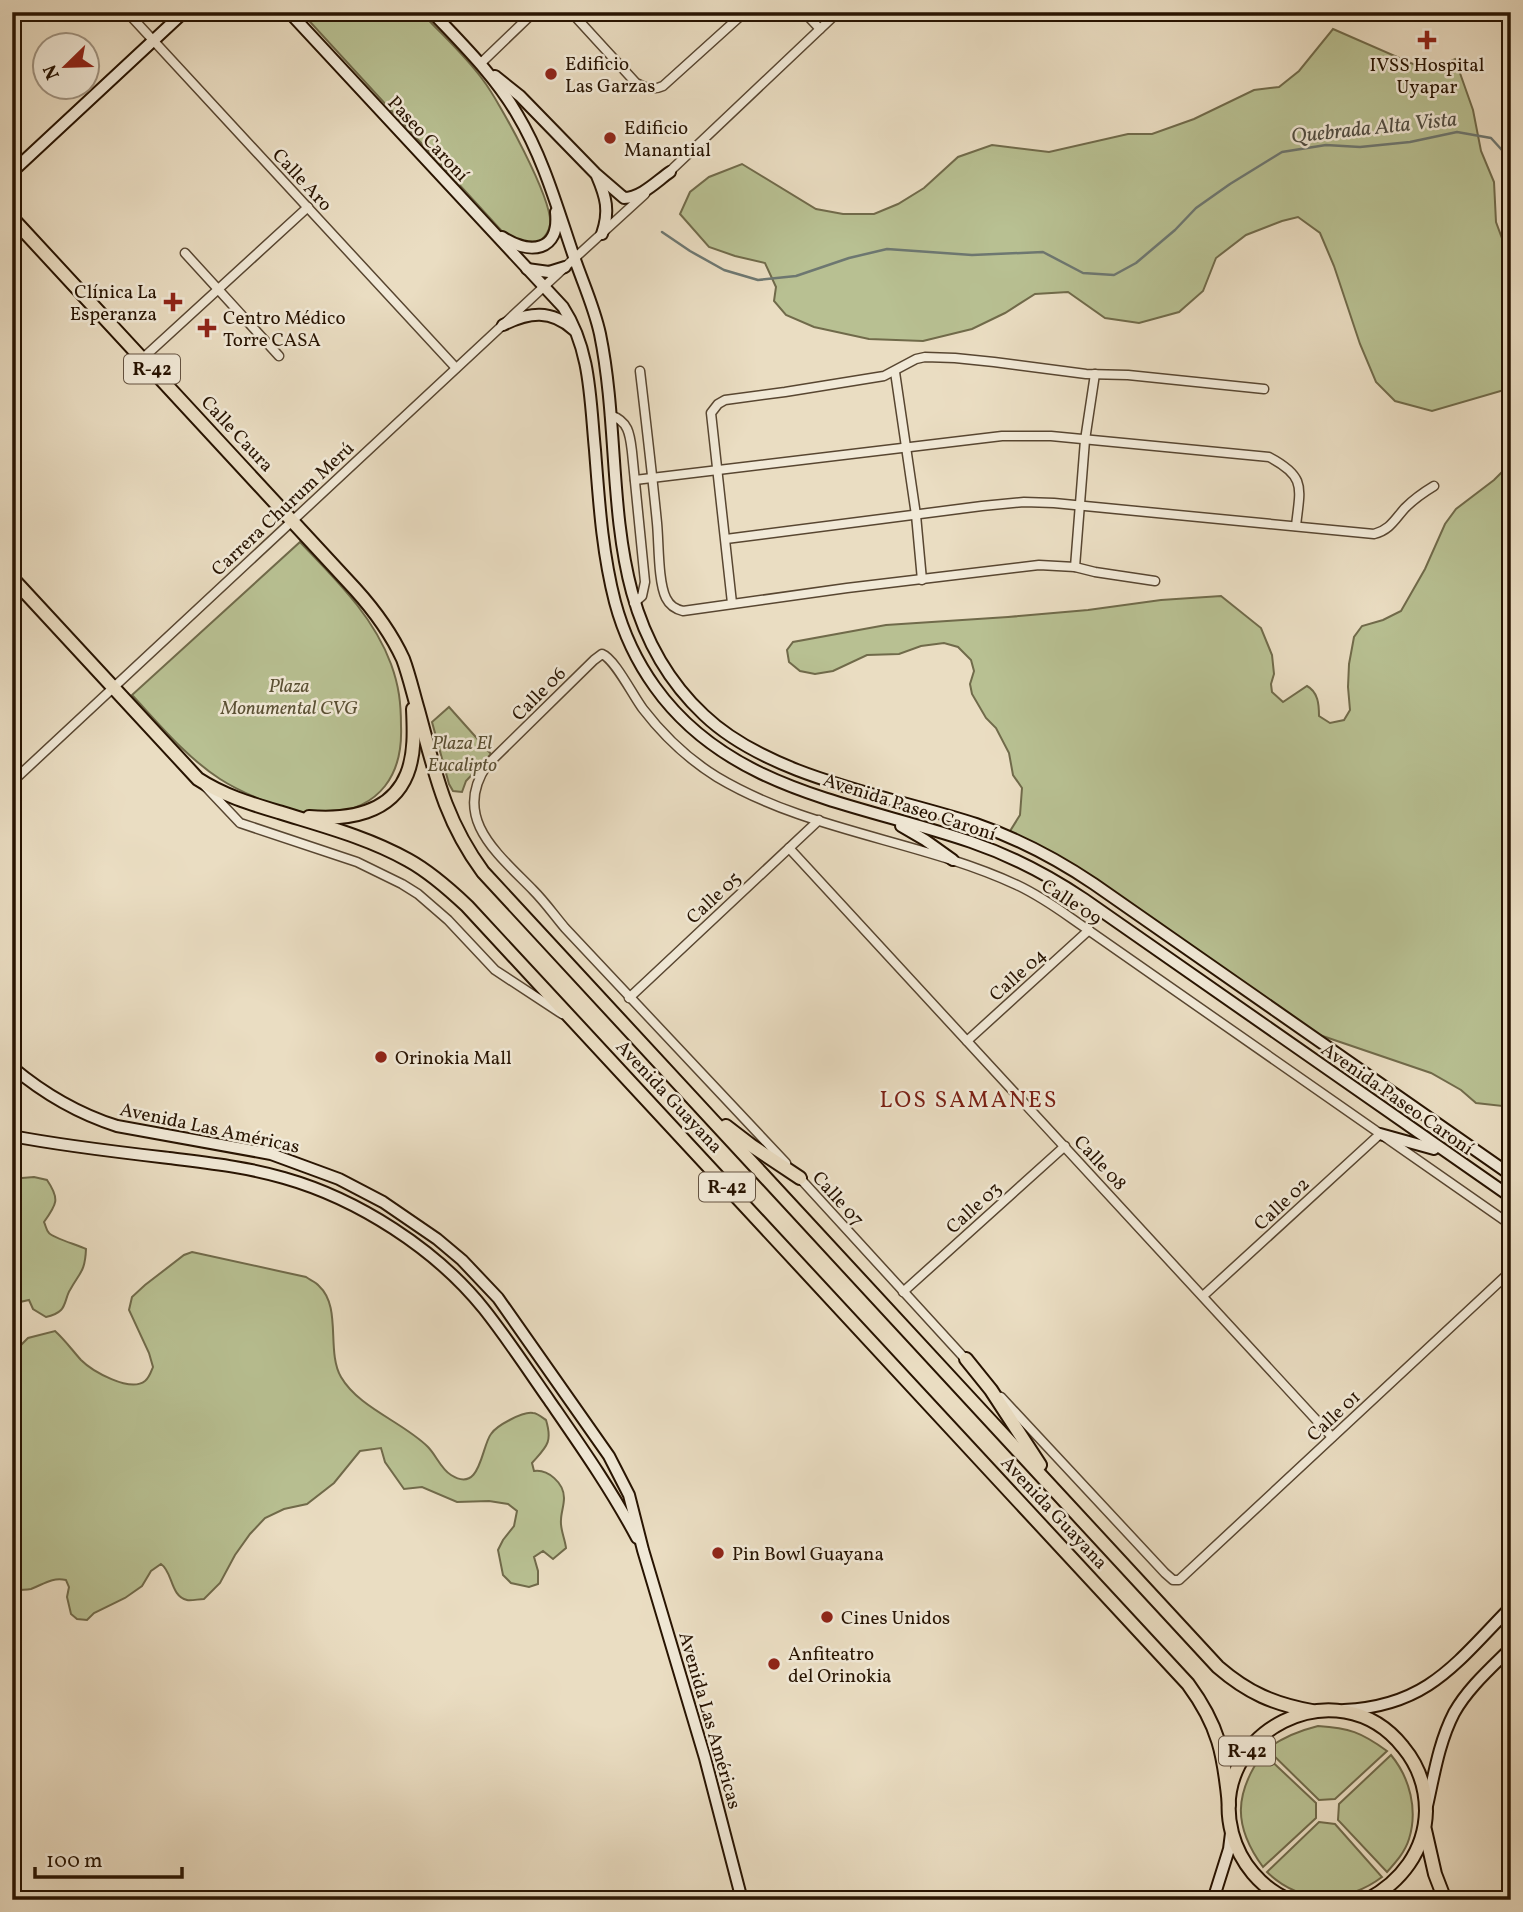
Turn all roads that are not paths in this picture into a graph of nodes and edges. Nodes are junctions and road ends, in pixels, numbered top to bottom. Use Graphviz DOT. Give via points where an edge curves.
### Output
graph roads {
  1 [pos="21,12"];
  2 [pos="128,12"];
  3 [pos="184,12"];
  4 [pos="289,12"];
  5 [pos="432,12"];
  6 [pos="534,12"];
  7 [pos="571,12"];
  8 [pos="745,12"];
  9 [pos="804,12"];
  10 [pos="838,12"];
  11 [pos="12,21"];
  12 [pos="820,29"];
  13 [pos="154,41"];
  14 [pos="480,64"];
  15 [pos="12,172"];
  16 [pos="670,172"];
  17 [pos="595,173"];
  18 [pos="555,200"];
  19 [pos="308,208"];
  20 [pos="12,218"];
  21 [pos="489,228"];
  22 [pos="602,234"];
  23 [pos="185,253"];
  24 [pos="574,258"];
  25 [pos="565,267"];
  26 [pos="527,269"];
  27 [pos="543,287"];
  28 [pos="218,289"];
  29 [pos="503,325"];
  30 [pos="578,333"];
  31 [pos="279,356"];
  32 [pos="142,359"];
  33 [pos="456,368"];
  34 [pos="640,372"];
  35 [pos="895,372"];
  36 [pos="1095,374"];
  37 [pos="1264,388"];
  38 [pos="610,415"];
  39 [pos="1085,440"];
  40 [pos="907,447"];
  41 [pos="718,470"];
  42 [pos="653,478"];
  43 [pos="635,480"];
  44 [pos="1434,486"];
  45 [pos="1080,506"];
  46 [pos="916,515"];
  47 [pos="292,521"];
  48 [pos="1296,526"];
  49 [pos="726,539"];
  50 [pos="1075,567"];
  51 [pos="12,578"];
  52 [pos="922,580"];
  53 [pos="1155,581"];
  54 [pos="634,603"];
  55 [pos="732,603"];
  56 [pos="603,654"];
  57 [pos="113,687"];
  58 [pos="412,691"];
  59 [pos="198,779"];
  60 [pos="12,782"];
  61 [pos="281,812"];
  62 [pos="876,814"];
  63 [pos="819,820"];
  64 [pos="482,831"];
  65 [pos="789,848"];
  66 [pos="953,860"];
  67 [pos="1088,930"];
  68 [pos="629,998"];
  69 [pos="575,1022"];
  70 [pos="967,1041"];
  71 [pos="12,1068"];
  72 [pos="689,1095"];
  73 [pos="1380,1134"];
  74 [pos="12,1136"];
  75 [pos="1065,1146"];
  76 [pos="1448,1153"];
  77 [pos="1511,1175"];
  78 [pos="800,1178"];
  79 [pos="339,1179"];
  80 [pos="332,1195"];
  81 [pos="1511,1197"];
  82 [pos="1511,1225"];
  83 [pos="1511,1272"];
  84 [pos="903,1292"];
  85 [pos="1203,1296"];
  86 [pos="514,1321"];
  87 [pos="502,1334"];
  88 [pos="966,1359"];
  89 [pos="1332,1437"];
  90 [pos="1073,1510"];
  91 [pos="643,1550"];
  92 [pos="1176,1581"];
  93 [pos="1511,1607"];
  94 [pos="1511,1648"];
  95 [pos="1312,1711"];
  96 [pos="1337,1711"];
  97 [pos="1229,1805"];
  98 [pos="1425,1819"];
  99 [pos="1231,1830"];
  100 [pos="742,1900"];
  101 [pos="1213,1900"];
  102 [pos="1289,1900"];
  103 [pos="1367,1900"];
  104 [pos="1446,1900"];
  1 -- 11 [label="street"];
  2 -- 13 [label="street, Calle Aro"];
  3 -- 13 [label="street"];
  4 -- 21 [label="street, Paseo Caroní"];
  5 -- 14 [label="street"];
  6 -- 14 [label="street"];
  7 -- 8 [label="street" via="636,83 655,90"];
  9 -- 12 [label="street"];
  10 -- 12 [label="street"];
  12 -- 16 [label="street"];
  13 -- 15 [label="street"];
  13 -- 19 [label="street, Calle Aro"];
  14 -- 17 [label="street" via="520,96"];
  14 -- 18 [label="street" via="517,113"];
  16 -- 17 [label="street" via="629,198"];
  16 -- 22 [label="street, Carrera Churum Merú"];
  17 -- 22 [label="street" via="607,211"];
  18 -- 21 [label="street" via="555,230 541,246 516,245"];
  18 -- 24 [label="street"];
  19 -- 28 [label="street"];
  19 -- 33 [label="street, Calle Aro"];
  20 -- 32 [label="main road, Calle Caura / R-42"];
  21 -- 26 [label="street, Paseo Caroní"];
  22 -- 24 [label="street, Carrera Churum Merú"];
  23 -- 28 [label="street"];
  24 -- 25 [label="street, Carrera Churum Merú"];
  24 -- 38 [label="street, Avenida Paseo Caroní" via="600,335"];
  25 -- 26 [label="street" via="549,272"];
  25 -- 27 [label="street, Carrera Churum Merú"];
  26 -- 27 [label="street, Paseo Caroní"];
  27 -- 29 [label="street, Carrera Churum Merú"];
  27 -- 30 [label="street, Avenida Paseo Caroní" via="563,307"];
  28 -- 31 [label="street"];
  28 -- 32 [label="street"];
  29 -- 30 [label="street" via="522,316 548,315"];
  29 -- 33 [label="street, Carrera Churum Merú"];
  30 -- 62 [label="street, Avenida Paseo Caroní" via="586,363 611,585 625,632 646,675 692,730 728,757 786,785"];
  32 -- 47 [label="main road, Calle Caura / R-42"];
  33 -- 47 [label="street, Carrera Churum Merú"];
  34 -- 42 [label="street"];
  35 -- 36 [label="street" via="907,362 925,358"];
  35 -- 40 [label="street"];
  35 -- 41 [label="street" via="721,401 711,414"];
  36 -- 37 [label="street"];
  36 -- 39 [label="street"];
  38 -- 43 [label="street" via="622,421 629,432"];
  38 -- 54 [label="street, Avenida Paseo Caroní" via="620,528"];
  39 -- 40 [label="street" via="1017,435"];
  39 -- 45 [label="street"];
  39 -- 48 [label="street" via="1269,457 1298,480"];
  40 -- 41 [label="street"];
  40 -- 46 [label="street"];
  41 -- 42 [label="street"];
  41 -- 49 [label="street"];
  42 -- 43 [label="street"];
  42 -- 55 [label="street" via="667,600 683,611"];
  43 -- 54 [label="street" via="645,582 644,594"];
  44 -- 48 [label="street" via="1378,533"];
  45 -- 46 [label="street" via="1003,503"];
  45 -- 48 [label="street"];
  45 -- 50 [label="street"];
  46 -- 49 [label="street"];
  46 -- 52 [label="street"];
  47 -- 57 [label="street, Carrera Churum Merú"];
  47 -- 58 [label="main road, Avenida Guayana / R-42" via="377,614 403,660"];
  49 -- 55 [label="street"];
  50 -- 52 [label="street" via="1039,565"];
  50 -- 53 [label="street"];
  51 -- 57 [label="main road, R-42"];
  52 -- 55 [label="street"];
  54 -- 77 [label="street, Avenida Paseo Caroní" via="651,645 675,684 704,716 737,741 792,768 977,825 1051,856"];
  56 -- 63 [label="street, Calle 09" via="658,727 696,762 739,788"];
  56 -- 64 [label="street, Calle 06" via="487,765 473,802"];
  57 -- 59 [label="main road, Avenida Guayana / R-42"];
  57 -- 60 [label="street, Carrera Churum Merú"];
  58 -- 61 [label="main road" via="411,762 392,796 373,810 347,817"];
  58 -- 72 [label="main road, Avenida Guayana / R-42" via="441,794 470,854"];
  59 -- 61 [label="main road, Avenida Guayana / R-42" via="232,797"];
  59 -- 69 [label="street" via="240,824 358,862 418,894 495,970"];
  61 -- 69 [label="main road, Avenida Guayana / R-42" via="377,845 433,876"];
  62 -- 66 [label="street"];
  62 -- 76 [label="street, Avenida Paseo Caroní" via="971,842 1057,881"];
  63 -- 65 [label="street, Calle 05"];
  63 -- 66 [label="street, Calle 09"];
  64 -- 68 [label="street, Calle 07"];
  65 -- 68 [label="street, Calle 05"];
  65 -- 70 [label="street, Calle 08"];
  66 -- 67 [label="street, Calle 09" via="1018,885"];
  67 -- 70 [label="street, Calle 04"];
  67 -- 73 [label="street, Calle 09"];
  68 -- 78 [label="street, Calle 07"];
  69 -- 97 [label="main road, Avenida Guayana / R-42" via="1188,1684 1219,1740"];
  70 -- 75 [label="street, Calle 08"];
  71 -- 79 [label="street, Avenida Las Américas" via="61,1101 102,1121 271,1154"];
  72 -- 78 [label="main road"];
  72 -- 90 [label="main road, Avenida Guayana / R-42"];
  73 -- 76 [label="street"];
  73 -- 82 [label="street, Calle 09"];
  73 -- 85 [label="street, Calle 02"];
  74 -- 80 [label="street, Avenida Las Américas" via="223,1165 282,1177"];
  75 -- 84 [label="street, Calle 03"];
  75 -- 85 [label="street, Calle 08"];
  76 -- 81 [label="street, Avenida Paseo Caroní"];
  78 -- 84 [label="street, Calle 07"];
  79 -- 80 [label="street"];
  79 -- 86 [label="street, Avenida Las Américas" via="437,1239 480,1278"];
  80 -- 87 [label="street, Avenida Las Américas" via="426,1253 467,1290"];
  83 -- 89 [label="street, Calle 01"];
  84 -- 88 [label="street, Calle 07"];
  85 -- 89 [label="street, Calle 08"];
  86 -- 87 [label="street"];
  86 -- 91 [label="street, Avenida Las Américas" via="617,1469 629,1494"];
  87 -- 91 [label="street, Avenida Las Américas" via="604,1479"];
  88 -- 90 [label="main road"];
  88 -- 92 [label="street, Calle 07"];
  89 -- 92 [label="street, Calle 01"];
  90 -- 95 [label="main road, Avenida Guayana / R-42" via="1230,1677 1270,1701"];
  91 -- 100 [label="street, Avenida Las Américas"];
  93 -- 96 [label="street" via="1428,1686 1377,1707"];
  94 -- 98 [label="street" via="1454,1713"];
  95 -- 96 [label="main road, R-42"];
  95 -- 97 [label="main road, R-42" via="1277,1724 1250,1748 1233,1781"];
  96 -- 98 [label="main road, R-42" via="1372,1721 1401,1744 1420,1776"];
  97 -- 99 [label="main road, R-42"];
  98 -- 103 [label="main road, R-42" via="1418,1849 1405,1870 1388,1888"];
  98 -- 104 [label="main road, R-42" via="1435,1874"];
  99 -- 101 [label="street"];
  99 -- 102 [label="main road, R-42" via="1253,1874"];
}
